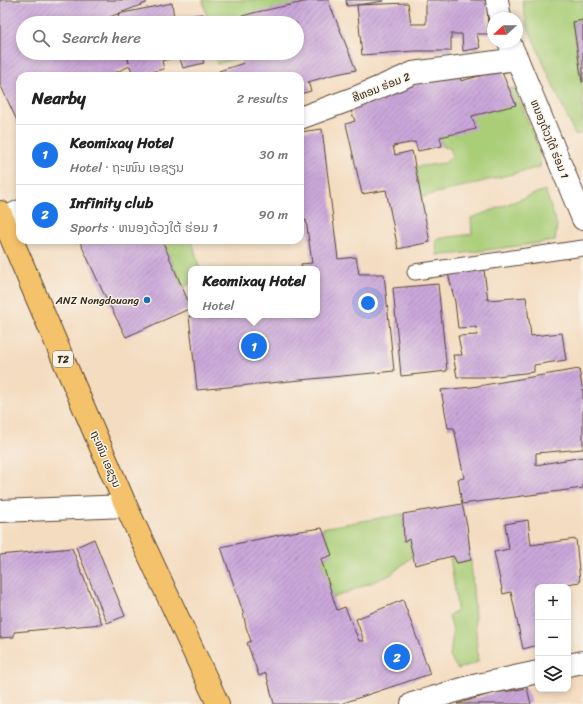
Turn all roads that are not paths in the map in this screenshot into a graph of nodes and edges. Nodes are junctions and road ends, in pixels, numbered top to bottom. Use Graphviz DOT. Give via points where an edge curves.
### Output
graph roads {
  1 [pos="497,0"];
  2 [pos="499,12"];
  3 [pos="513,50"];
  4 [pos="304,117"];
  5 [pos="8,214"];
  6 [pos="583,219"];
  7 [pos="16,234"];
  8 [pos="20,244"];
  9 [pos="583,248"];
  10 [pos="415,272"];
  11 [pos="126,506"];
  12 [pos="0,511"];
  13 [pos="583,662"];
  14 [pos="571,664"];
  15 [pos="535,673"];
  16 [pos="218,704"];
  17 [pos="412,704"];
  1 -- 2 [label="street"];
  3 -- 4 [label="street, ສີຫອມ ຮ່ອມ 2" via="413,73"];
  3 -- 6 [label="street, ຫນອງດ້ວງໃຕ້ ຮ່ອມ 1"];
  5 -- 7 [label="main road, ຖະໜົນ ເອຊຽນ / T2"];
  8 -- 11 [label="main road, ຖະໜົນ ເອຊຽນ / T2"];
  9 -- 10 [label="lane"];
  11 -- 12 [label="street"];
  11 -- 16 [label="main road, ຖະໜົນ ເອຊຽນ / T2"];
  13 -- 14 [label="street"];
  15 -- 17 [label="street" via="469,687"];
}
